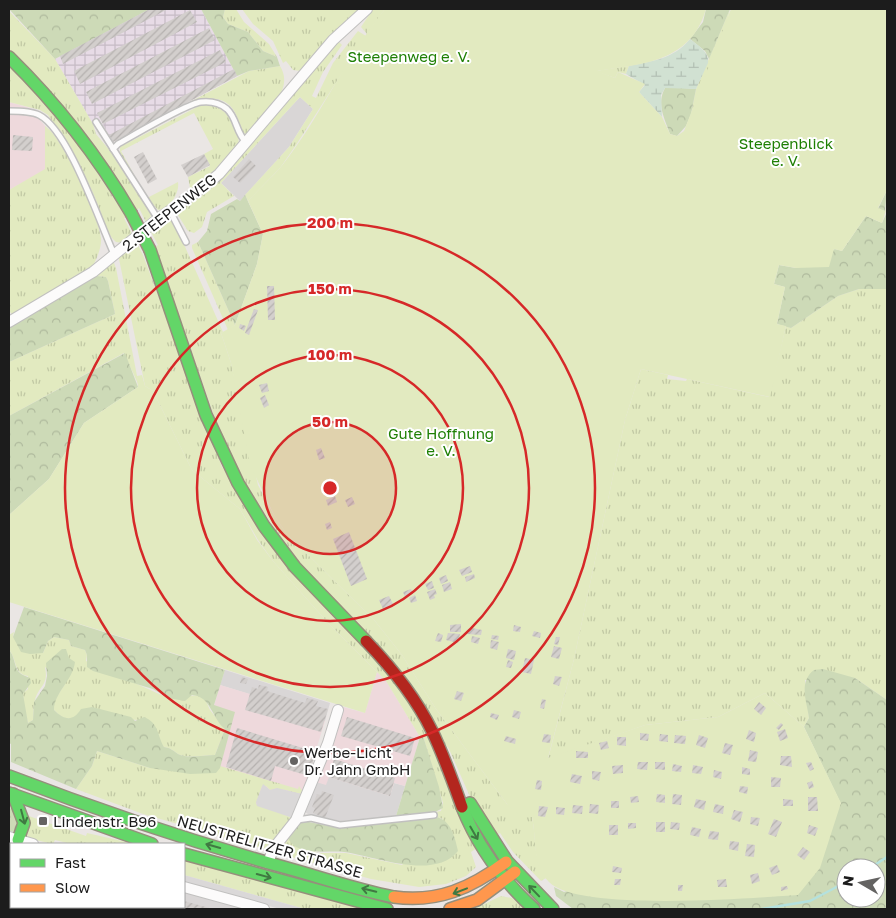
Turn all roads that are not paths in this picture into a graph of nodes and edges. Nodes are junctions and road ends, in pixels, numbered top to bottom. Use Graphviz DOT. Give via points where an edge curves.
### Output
graph roads {
  1 [pos="367,9"];
  2 [pos="9,57"];
  3 [pos="9,110"];
  4 [pos="96,122"];
  5 [pos="246,142"];
  6 [pos="113,149"];
  7 [pos="169,210"];
  8 [pos="158,218"];
  9 [pos="186,242"];
  10 [pos="114,254"];
  11 [pos="9,322"];
  12 [pos="338,710"];
  13 [pos="450,771"];
  14 [pos="9,776"];
  15 [pos="11,794"];
  16 [pos="434,815"];
  17 [pos="296,820"];
  18 [pos="24,842"];
  19 [pos="149,843"];
  20 [pos="185,854"];
  21 [pos="507,861"];
  22 [pos="268,863"];
  23 [pos="497,869"];
  24 [pos="516,872"];
  25 [pos="506,880"];
  26 [pos="185,887"];
  27 [pos="264,909"];
  28 [pos="387,909"];
  29 [pos="450,909"];
  30 [pos="534,909"];
  31 [pos="553,909"];
  1 -- 5 [label="street, 2.STEEPENWEG" via="333,40"];
  2 -- 13 [label="main road, bridge" via="82,135 132,213 167,295 214,437 240,489 285,556 402,682 429,726"];
  3 -- 10 [label="lane" via="39,115 52,126 95,204"];
  4 -- 6 [label="lane"];
  5 -- 6 [label="lane" via="226,108 201,102"];
  5 -- 7 [label="street, 2.STEEPENWEG" via="219,174"];
  6 -- 8 [label="lane"];
  7 -- 8 [label="street, 2.STEEPENWEG"];
  7 -- 9 [label="lane"];
  8 -- 10 [label="street, 2.STEEPENWEG"];
  10 -- 11 [label="street, 2.STEEPENWEG" via="93,272"];
  12 -- 17 [label="street"];
  13 -- 21 [label="main road"];
  13 -- 23 [label="main road, one-way" via="467,821"];
  22 -- 14 [label="main road, NEUSTRELITZER STRASSE, one-way" via="139,825"];
  15 -- 18 [label="main road, one-way" via="24,815"];
  15 -- 19 [label="main road"];
  16 -- 17 [label="lane" via="340,825 311,818"];
  17 -- 22 [label="street" via="273,849"];
  20 -- 28 [label="main road, NEUSTRELITZER STRASSE, one-way"];
  21 -- 23 [label="main road, NEUSTRELITZER STRASSE"];
  21 -- 24 [label="main road"];
  23 -- 22 [label="main road, NEUSTRELITZER STRASSE, one-way" via="459,892 417,899 368,890"];
  23 -- 25 [label="main road"];
  24 -- 25 [label="main road"];
  31 -- 24 [label="main road, one-way"];
  25 -- 29 [label="main road" via="477,900"];
  25 -- 30 [label="main road"];
  26 -- 27 [label="street"];
}
